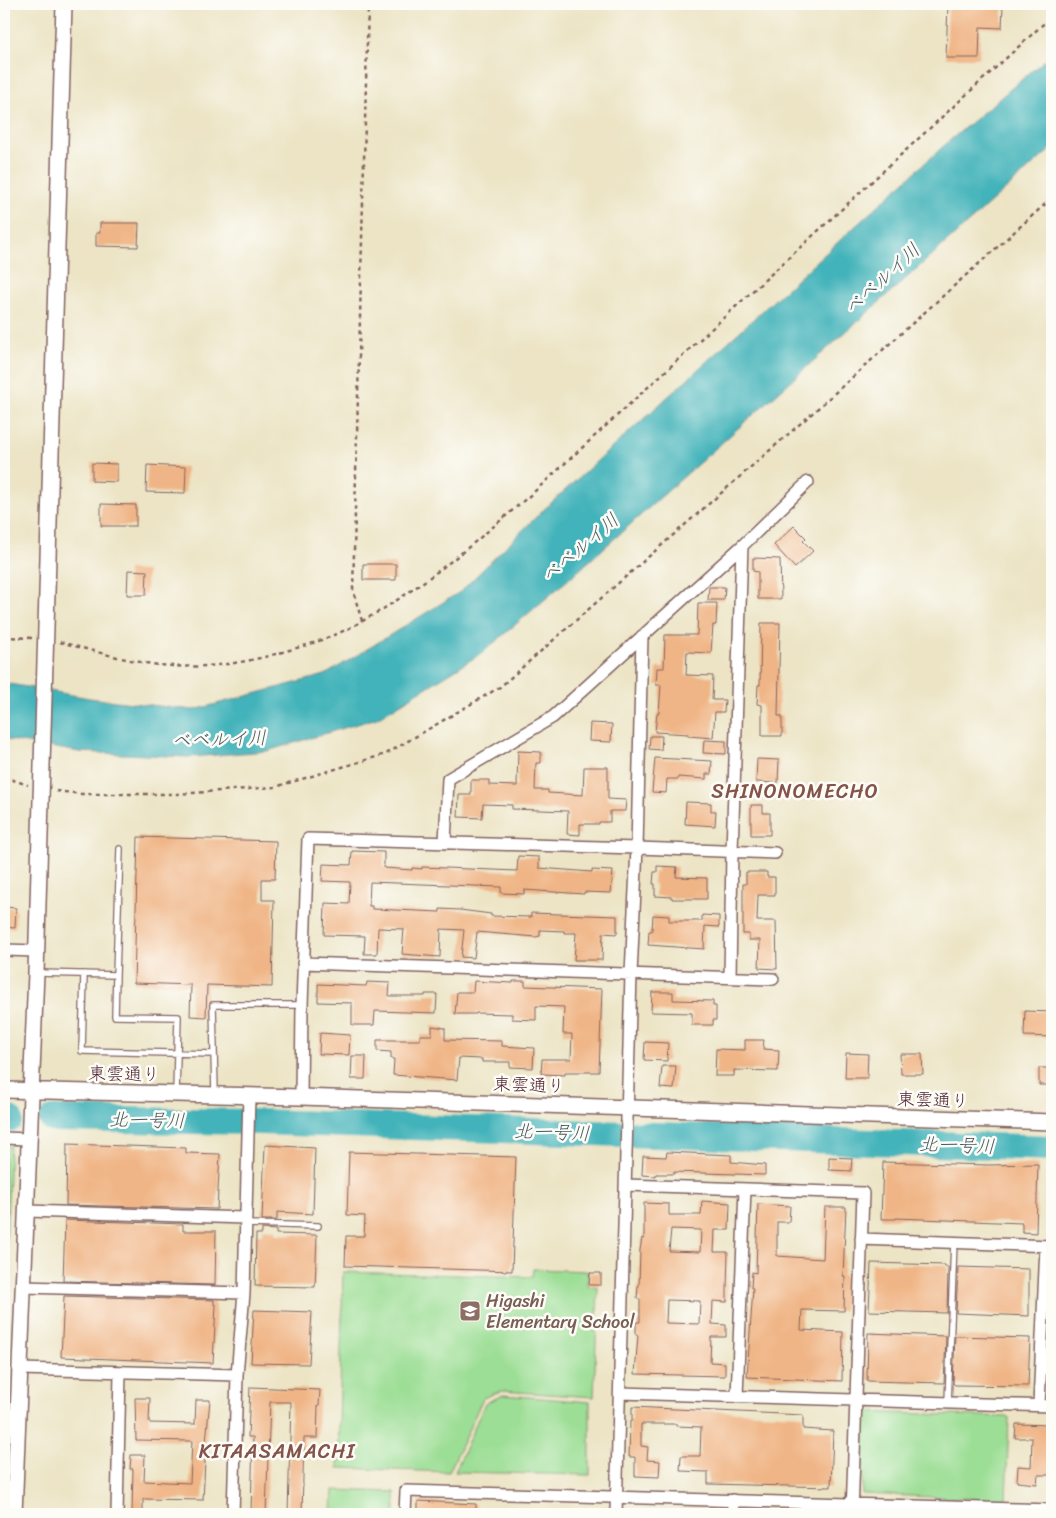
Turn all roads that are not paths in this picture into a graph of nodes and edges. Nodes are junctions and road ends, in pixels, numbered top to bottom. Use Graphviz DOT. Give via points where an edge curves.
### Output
graph roads {
  1 [pos="64,4"];
  2 [pos="808,482"];
  3 [pos="742,546"];
  4 [pos="642,636"];
  5 [pos="445,843"];
  6 [pos="637,848"];
  7 [pos="120,849"];
  8 [pos="732,851"];
  9 [pos="774,853"];
  10 [pos="4,950"];
  11 [pos="37,951"];
  12 [pos="303,963"];
  13 [pos="36,973"];
  14 [pos="84,974"];
  15 [pos="631,974"];
  16 [pos="116,975"];
  17 [pos="730,977"];
  18 [pos="773,979"];
  19 [pos="302,1005"];
  20 [pos="177,1053"];
  21 [pos="214,1054"];
  22 [pos="4,1090"];
  23 [pos="31,1090"];
  24 [pos="176,1094"];
  25 [pos="214,1094"];
  26 [pos="249,1095"];
  27 [pos="301,1097"];
  28 [pos="628,1108"];
  29 [pos="1052,1122"];
  30 [pos="4,1138"];
  31 [pos="28,1139"];
  32 [pos="626,1185"];
  33 [pos="745,1189"];
  34 [pos="27,1211"];
  35 [pos="245,1221"];
  36 [pos="318,1226"];
  37 [pos="861,1239"];
  38 [pos="954,1242"];
  39 [pos="1049,1246"];
  40 [pos="23,1287"];
  41 [pos="244,1293"];
  42 [pos="20,1369"];
  43 [pos="120,1373"];
  44 [pos="237,1375"];
  45 [pos="620,1393"];
  46 [pos="737,1397"];
  47 [pos="856,1401"];
  48 [pos="948,1403"];
  49 [pos="1040,1405"];
  50 [pos="1052,1406"];
  51 [pos="616,1497"];
  52 [pos="733,1500"];
  53 [pos="852,1509"];
  54 [pos="1052,1510"];
  55 [pos="14,1514"];
  56 [pos="117,1514"];
  57 [pos="233,1514"];
  58 [pos="405,1514"];
  59 [pos="616,1514"];
  60 [pos="733,1514"];
  1 -- 11 [label="street"];
  2 -- 3 [label="street"];
  3 -- 4 [label="street"];
  3 -- 8 [label="street"];
  4 -- 5 [label="street" via="553,717 448,779"];
  4 -- 6 [label="street"];
  5 -- 6 [label="street"];
  5 -- 12 [label="street" via="308,839"];
  6 -- 8 [label="street"];
  6 -- 15 [label="street"];
  7 -- 16 [label="lane"];
  8 -- 9 [label="street"];
  8 -- 17 [label="street"];
  10 -- 11 [label="street"];
  11 -- 13 [label="street"];
  12 -- 15 [label="street"];
  12 -- 19 [label="street"];
  13 -- 14 [label="lane"];
  13 -- 23 [label="street"];
  14 -- 16 [label="lane"];
  14 -- 20 [label="lane" via="82,1051"];
  15 -- 17 [label="street"];
  15 -- 28 [label="street"];
  16 -- 20 [label="lane" via="115,1016 178,1017"];
  17 -- 18 [label="street"];
  19 -- 21 [label="lane" via="213,1005"];
  19 -- 27 [label="street"];
  20 -- 21 [label="lane"];
  20 -- 24 [label="lane"];
  21 -- 25 [label="lane"];
  22 -- 23 [label="street, 東雲通り"];
  23 -- 24 [label="street, 東雲通り"];
  23 -- 31 [label="street"];
  24 -- 25 [label="street, 東雲通り"];
  25 -- 26 [label="street, 東雲通り"];
  26 -- 27 [label="street, 東雲通り"];
  26 -- 35 [label="street"];
  27 -- 28 [label="street, 東雲通り"];
  28 -- 29 [label="street, 東雲通り"];
  28 -- 32 [label="street"];
  30 -- 31 [label="street"];
  31 -- 34 [label="street"];
  32 -- 33 [label="street"];
  32 -- 45 [label="street"];
  33 -- 37 [label="street" via="863,1193"];
  33 -- 46 [label="street"];
  34 -- 35 [label="street"];
  34 -- 40 [label="street"];
  35 -- 36 [label="lane"];
  35 -- 41 [label="street"];
  37 -- 38 [label="street"];
  37 -- 47 [label="street"];
  38 -- 39 [label="street"];
  38 -- 48 [label="lane"];
  39 -- 49 [label="street"];
  40 -- 41 [label="street"];
  40 -- 42 [label="street"];
  41 -- 44 [label="street"];
  42 -- 43 [label="street"];
  42 -- 55 [label="street"];
  43 -- 44 [label="street"];
  43 -- 56 [label="street"];
  44 -- 57 [label="street"];
  45 -- 46 [label="street"];
  45 -- 51 [label="street"];
  46 -- 47 [label="street"];
  47 -- 48 [label="street"];
  47 -- 53 [label="street"];
  48 -- 49 [label="street"];
  49 -- 50 [label="street"];
  51 -- 52 [label="street"];
  51 -- 58 [label="street" via="406,1490"];
  51 -- 59 [label="street"];
  52 -- 53 [label="street"];
  52 -- 60 [label="street"];
  53 -- 54 [label="street"];
}
